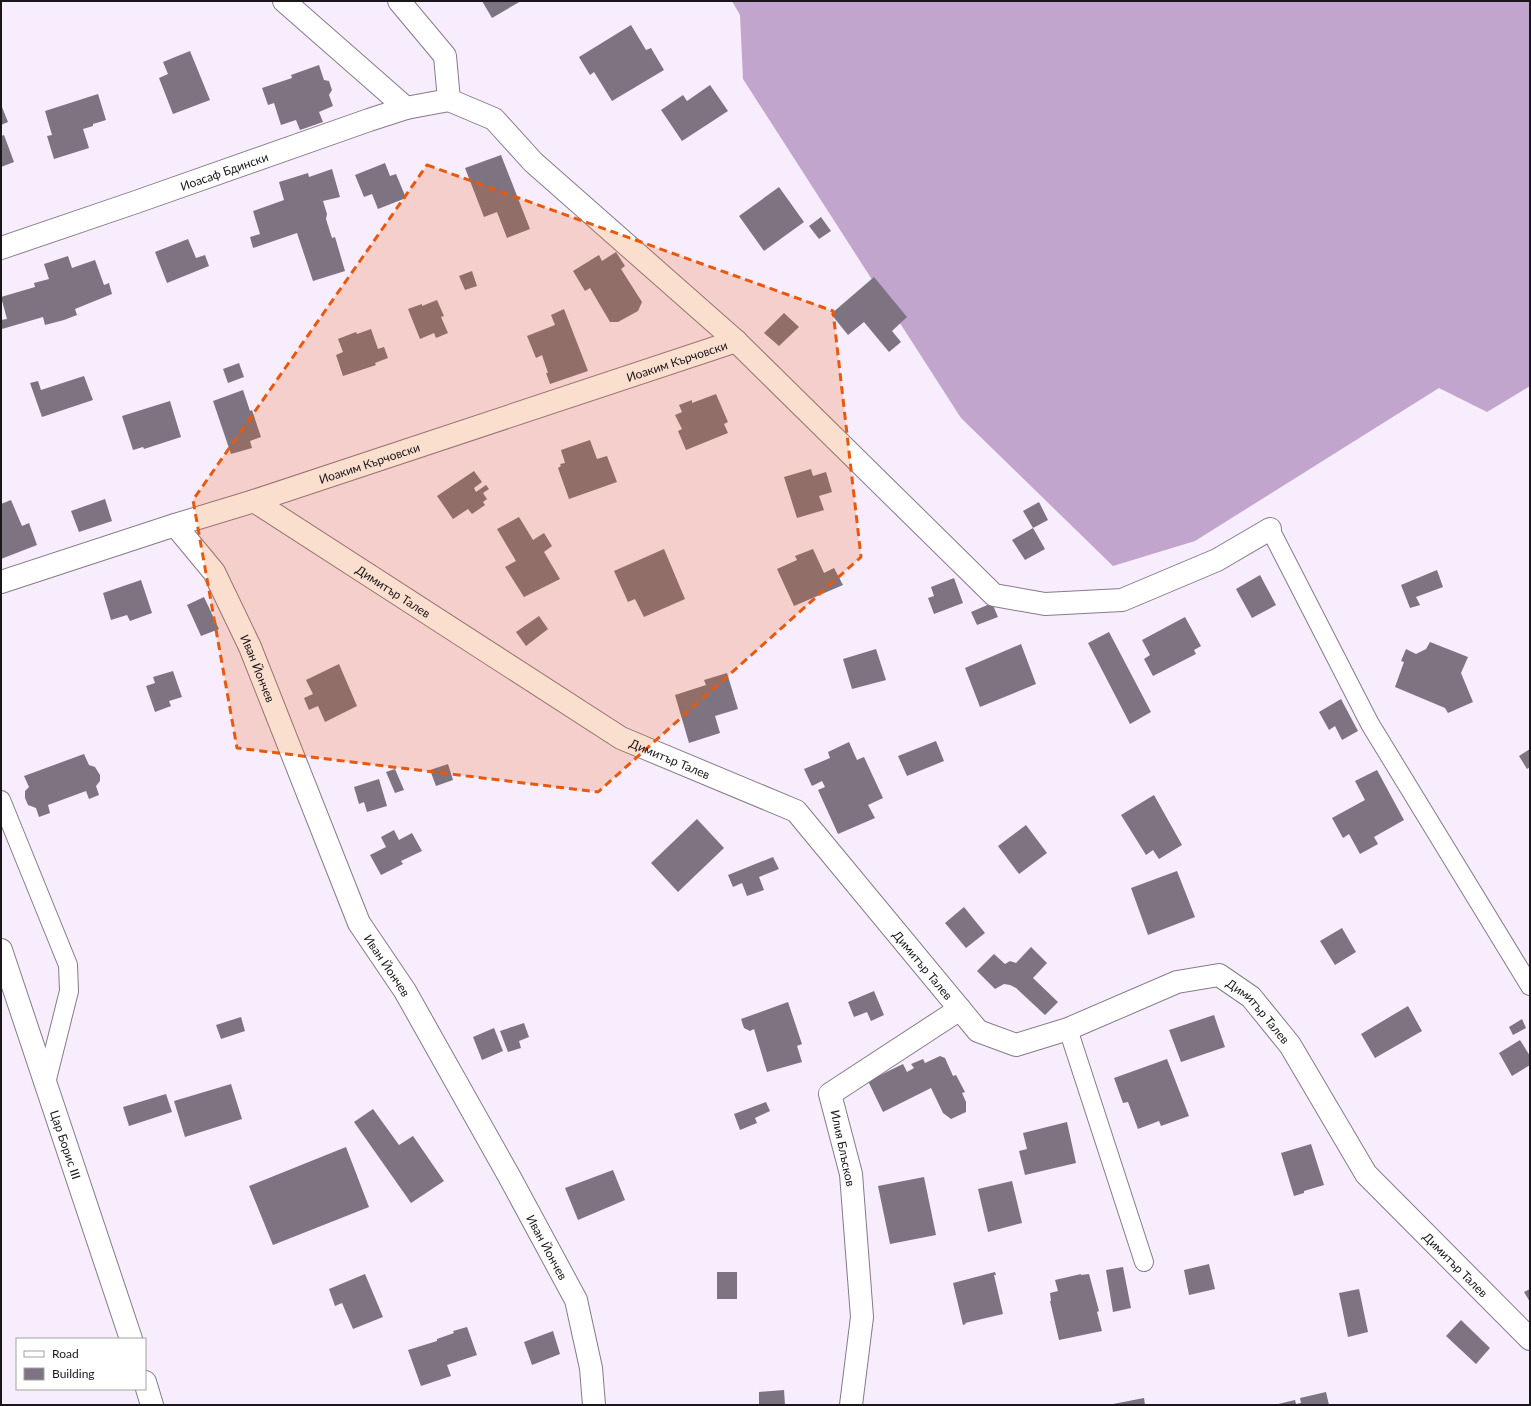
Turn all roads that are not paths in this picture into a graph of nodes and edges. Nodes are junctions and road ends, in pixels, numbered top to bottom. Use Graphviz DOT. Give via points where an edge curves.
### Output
graph roads {
  1 [pos="284,1"];
  2 [pos="399,1"];
  3 [pos="449,100"];
  4 [pos="406,108"];
  5 [pos="1,248"];
  6 [pos="736,341"];
  7 [pos="254,502"];
  8 [pos="175,525"];
  9 [pos="1270,529"];
  10 [pos="1,582"];
  11 [pos="1,800"];
  12 [pos="1,950"];
  13 [pos="1530,986"];
  14 [pos="960,1009"];
  15 [pos="1068,1029"];
  16 [pos="46,1083"];
  17 [pos="1144,1262"];
  18 [pos="131,1338"];
  19 [pos="1530,1339"];
  20 [pos="146,1385"];
  21 [pos="152,1405"];
  22 [pos="594,1405"];
  23 [pos="852,1405"];
  1 -- 4 [label="street"];
  2 -- 3 [label="street" via="445,56"];
  3 -- 4 [label="street, Иоасаф Бдински"];
  3 -- 6 [label="street" via="494,119 533,162"];
  4 -- 5 [label="street, Иоасаф Бдински"];
  6 -- 7 [label="street, Иоаким Кърчовски"];
  6 -- 9 [label="street" via="994,595 1045,604 1122,600 1217,560"];
  7 -- 8 [label="street, Иоаким Кърчовски"];
  7 -- 14 [label="street, Димитър Талев" via="620,738 796,811"];
  8 -- 10 [label="street, Иоаким Кърчовски"];
  8 -- 22 [label="street, Иван Йончев" via="214,572 250,647 359,923 405,990 576,1300 590,1368"];
  9 -- 13 [label="lane" via="1370,724"];
  11 -- 16 [label="lane" via="68,965 69,991"];
  12 -- 16 [label="street, Цар Борис III"];
  14 -- 15 [label="street, Димитър Талев" via="978,1031 1016,1045"];
  14 -- 23 [label="street, Илия Блъсков" via="830,1094 851,1174 862,1317"];
  15 -- 17 [label="lane"];
  15 -- 19 [label="street, Димитър Талев" via="1177,982 1219,975 1251,997 1290,1045 1366,1174"];
  16 -- 18 [label="street, Цар Борис III"];
  20 -- 21 [label="street"];
}
